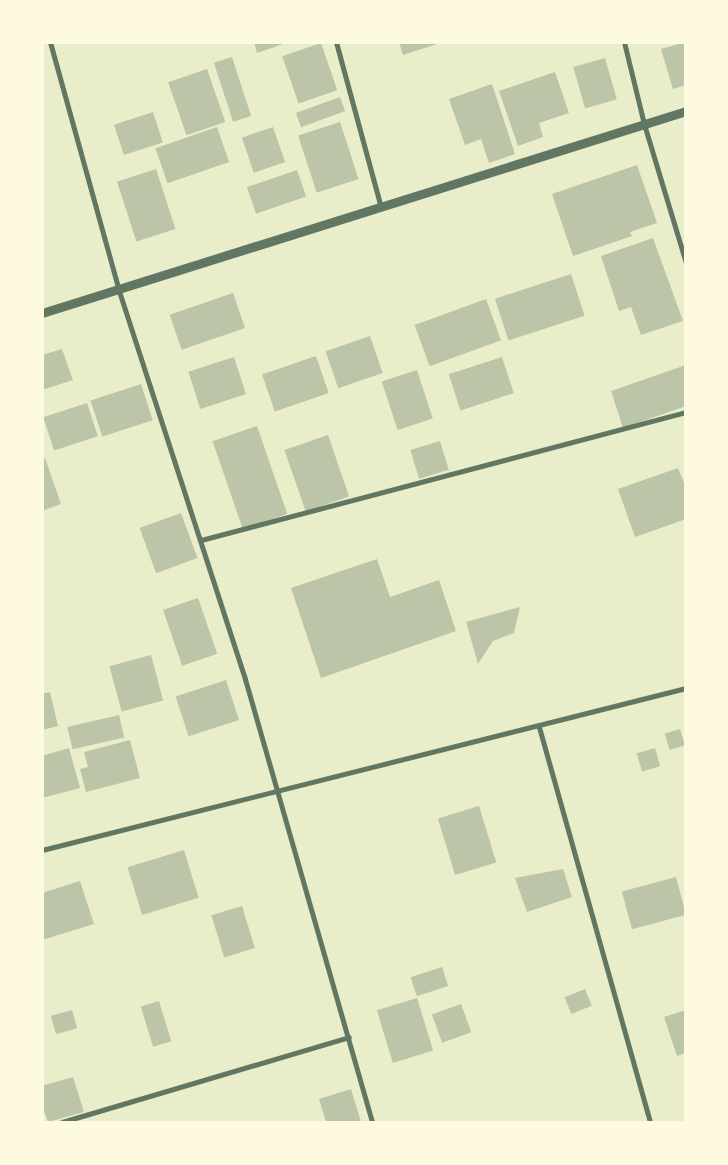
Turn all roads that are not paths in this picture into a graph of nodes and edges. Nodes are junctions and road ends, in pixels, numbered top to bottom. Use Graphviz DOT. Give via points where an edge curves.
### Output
graph roads {
  1 [pos="50,42"];
  2 [pos="336,42"];
  3 [pos="624,42"];
  4 [pos="686,111"];
  5 [pos="644,124"];
  6 [pos="381,208"];
  7 [pos="686,263"];
  8 [pos="118,288"];
  9 [pos="42,313"];
  10 [pos="686,412"];
  11 [pos="201,540"];
  12 [pos="686,688"];
  13 [pos="539,727"];
  14 [pos="279,791"];
  15 [pos="42,850"];
  16 [pos="349,1037"];
  17 [pos="62,1122"];
  18 [pos="372,1122"];
  19 [pos="650,1122"];
  1 -- 8 [label="street"];
  2 -- 6 [label="street"];
  3 -- 5 [label="street"];
  4 -- 5 [label="street"];
  5 -- 6 [label="street"];
  5 -- 7 [label="street"];
  6 -- 8 [label="street"];
  8 -- 9 [label="street"];
  8 -- 11 [label="street"];
  10 -- 11 [label="street"];
  11 -- 14 [label="street"];
  12 -- 13 [label="street"];
  13 -- 14 [label="street"];
  13 -- 19 [label="street"];
  14 -- 15 [label="street"];
  14 -- 16 [label="street"];
  16 -- 17 [label="street"];
  16 -- 18 [label="street"];
}
